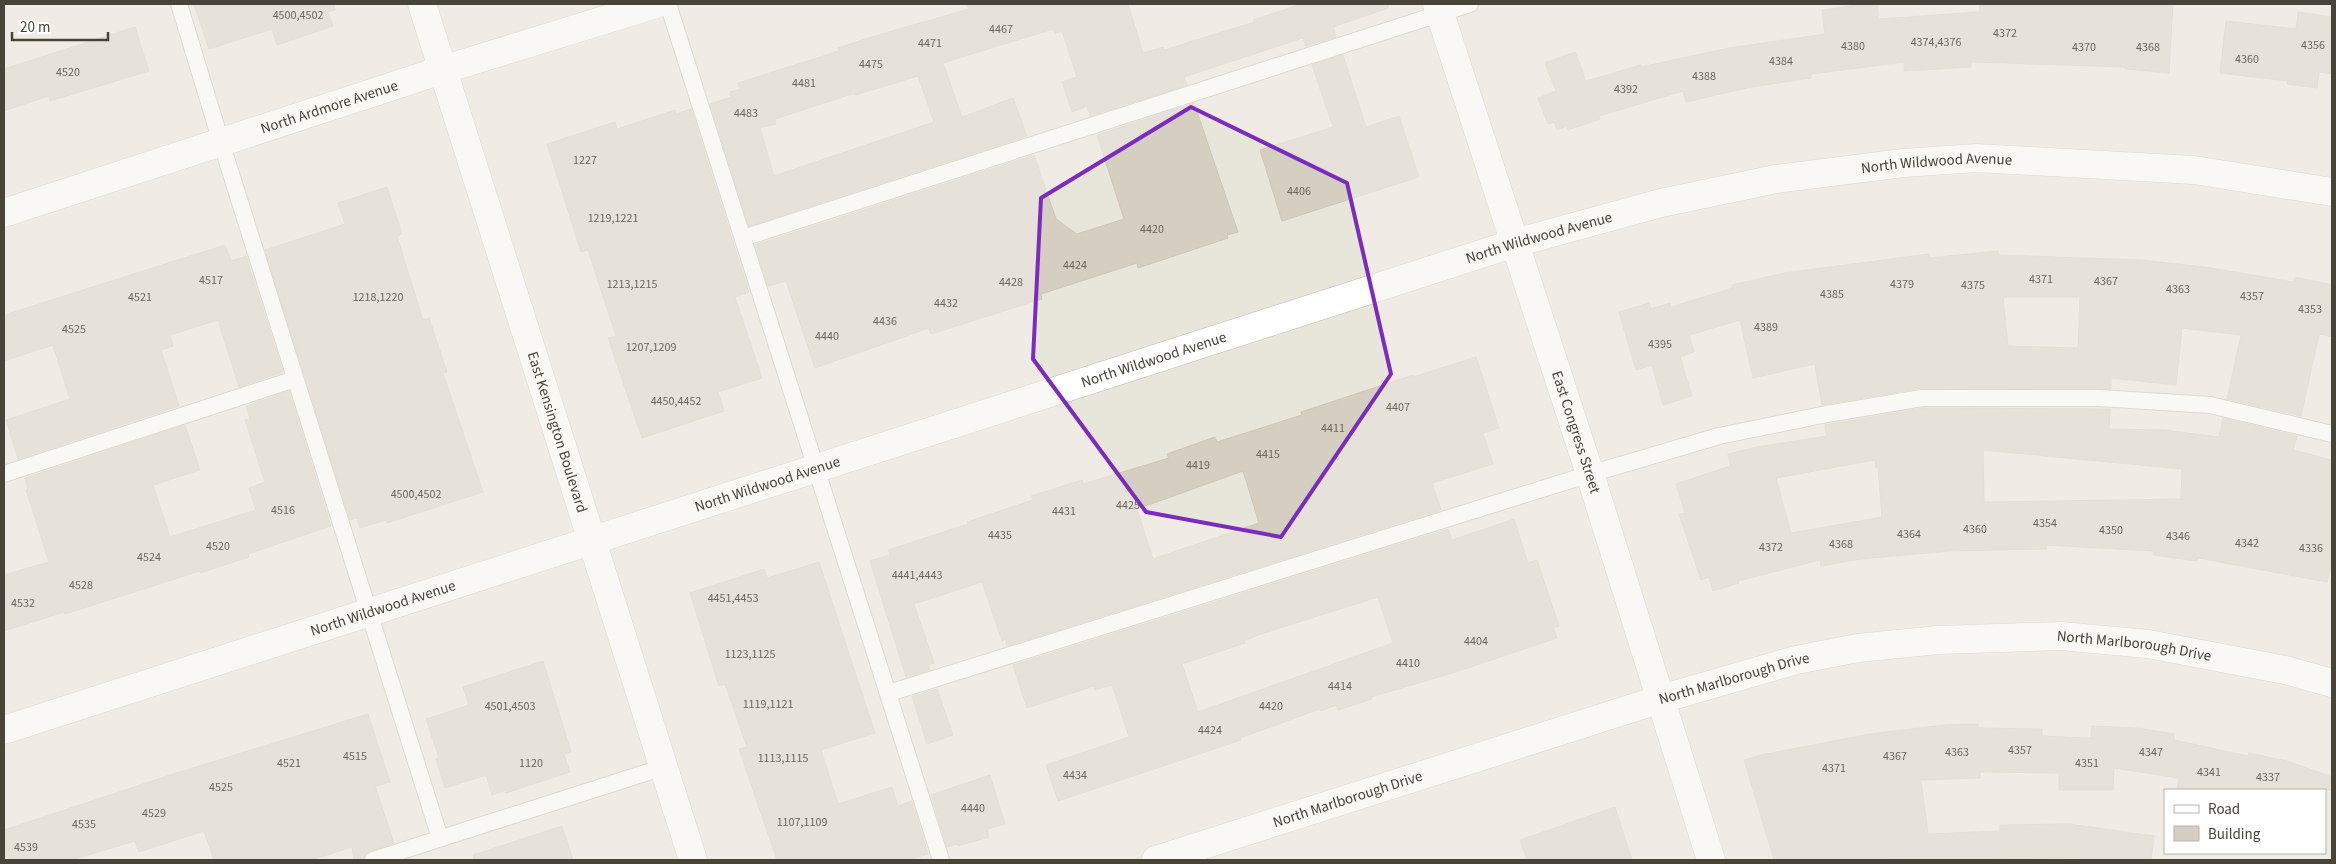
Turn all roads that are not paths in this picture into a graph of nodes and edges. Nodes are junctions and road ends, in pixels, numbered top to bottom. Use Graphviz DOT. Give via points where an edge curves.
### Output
graph roads {
  1 [pos="179,4"];
  2 [pos="422,4"];
  3 [pos="656,4"];
  4 [pos="668,4"];
  5 [pos="1470,4"];
  6 [pos="1439,9"];
  7 [pos="442,70"];
  8 [pos="220,142"];
  9 [pos="2332,192"];
  10 [pos="4,213"];
  11 [pos="743,238"];
  12 [pos="1515,243"];
  13 [pos="295,379"];
  14 [pos="2332,434"];
  15 [pos="816,467"];
  16 [pos="4,474"];
  17 [pos="1590,474"];
  18 [pos="591,540"];
  19 [pos="369,612"];
  20 [pos="2332,683"];
  21 [pos="889,694"];
  22 [pos="1662,699"];
  23 [pos="4,730"];
  24 [pos="664,767"];
  25 [pos="440,838"];
  26 [pos="373,860"];
  27 [pos="693,860"];
  28 [pos="941,860"];
  29 [pos="1156,860"];
  30 [pos="1711,860"];
  1 -- 8 [label="lane"];
  2 -- 7 [label="street, East Kensington Boulevard"];
  3 -- 7 [label="street, North Ardmore Avenue"];
  4 -- 11 [label="lane"];
  5 -- 6 [label="lane"];
  6 -- 11 [label="lane"];
  6 -- 12 [label="street, East Congress Street"];
  7 -- 8 [label="street, North Ardmore Avenue"];
  7 -- 18 [label="street, East Kensington Boulevard"];
  8 -- 10 [label="street, North Ardmore Avenue"];
  8 -- 13 [label="lane"];
  9 -- 12 [label="street, North Wildwood Avenue" via="2194,170 1977,158 1903,162 1776,179 1728,189 1661,203"];
  11 -- 15 [label="lane"];
  12 -- 15 [label="street, North Wildwood Avenue"];
  12 -- 17 [label="street, East Congress Street"];
  13 -- 16 [label="lane"];
  13 -- 19 [label="lane"];
  14 -- 17 [label="lane" via="2210,405 2099,398 1922,398 1719,436"];
  15 -- 18 [label="street, North Wildwood Avenue"];
  15 -- 21 [label="lane"];
  17 -- 21 [label="lane"];
  17 -- 22 [label="street, East Congress Street"];
  18 -- 19 [label="street, North Wildwood Avenue"];
  18 -- 24 [label="street, East Kensington Boulevard"];
  19 -- 23 [label="street, North Wildwood Avenue"];
  19 -- 25 [label="lane"];
  20 -- 22 [label="street, North Marlborough Drive" via="2285,670 2148,644 2061,636 1938,640 1858,648 1796,660"];
  21 -- 28 [label="lane"];
  22 -- 29 [label="street, North Marlborough Drive"];
  22 -- 30 [label="street, East Congress Street"];
  24 -- 25 [label="lane"];
  24 -- 27 [label="street, East Kensington Boulevard"];
  25 -- 26 [label="lane"];
}
